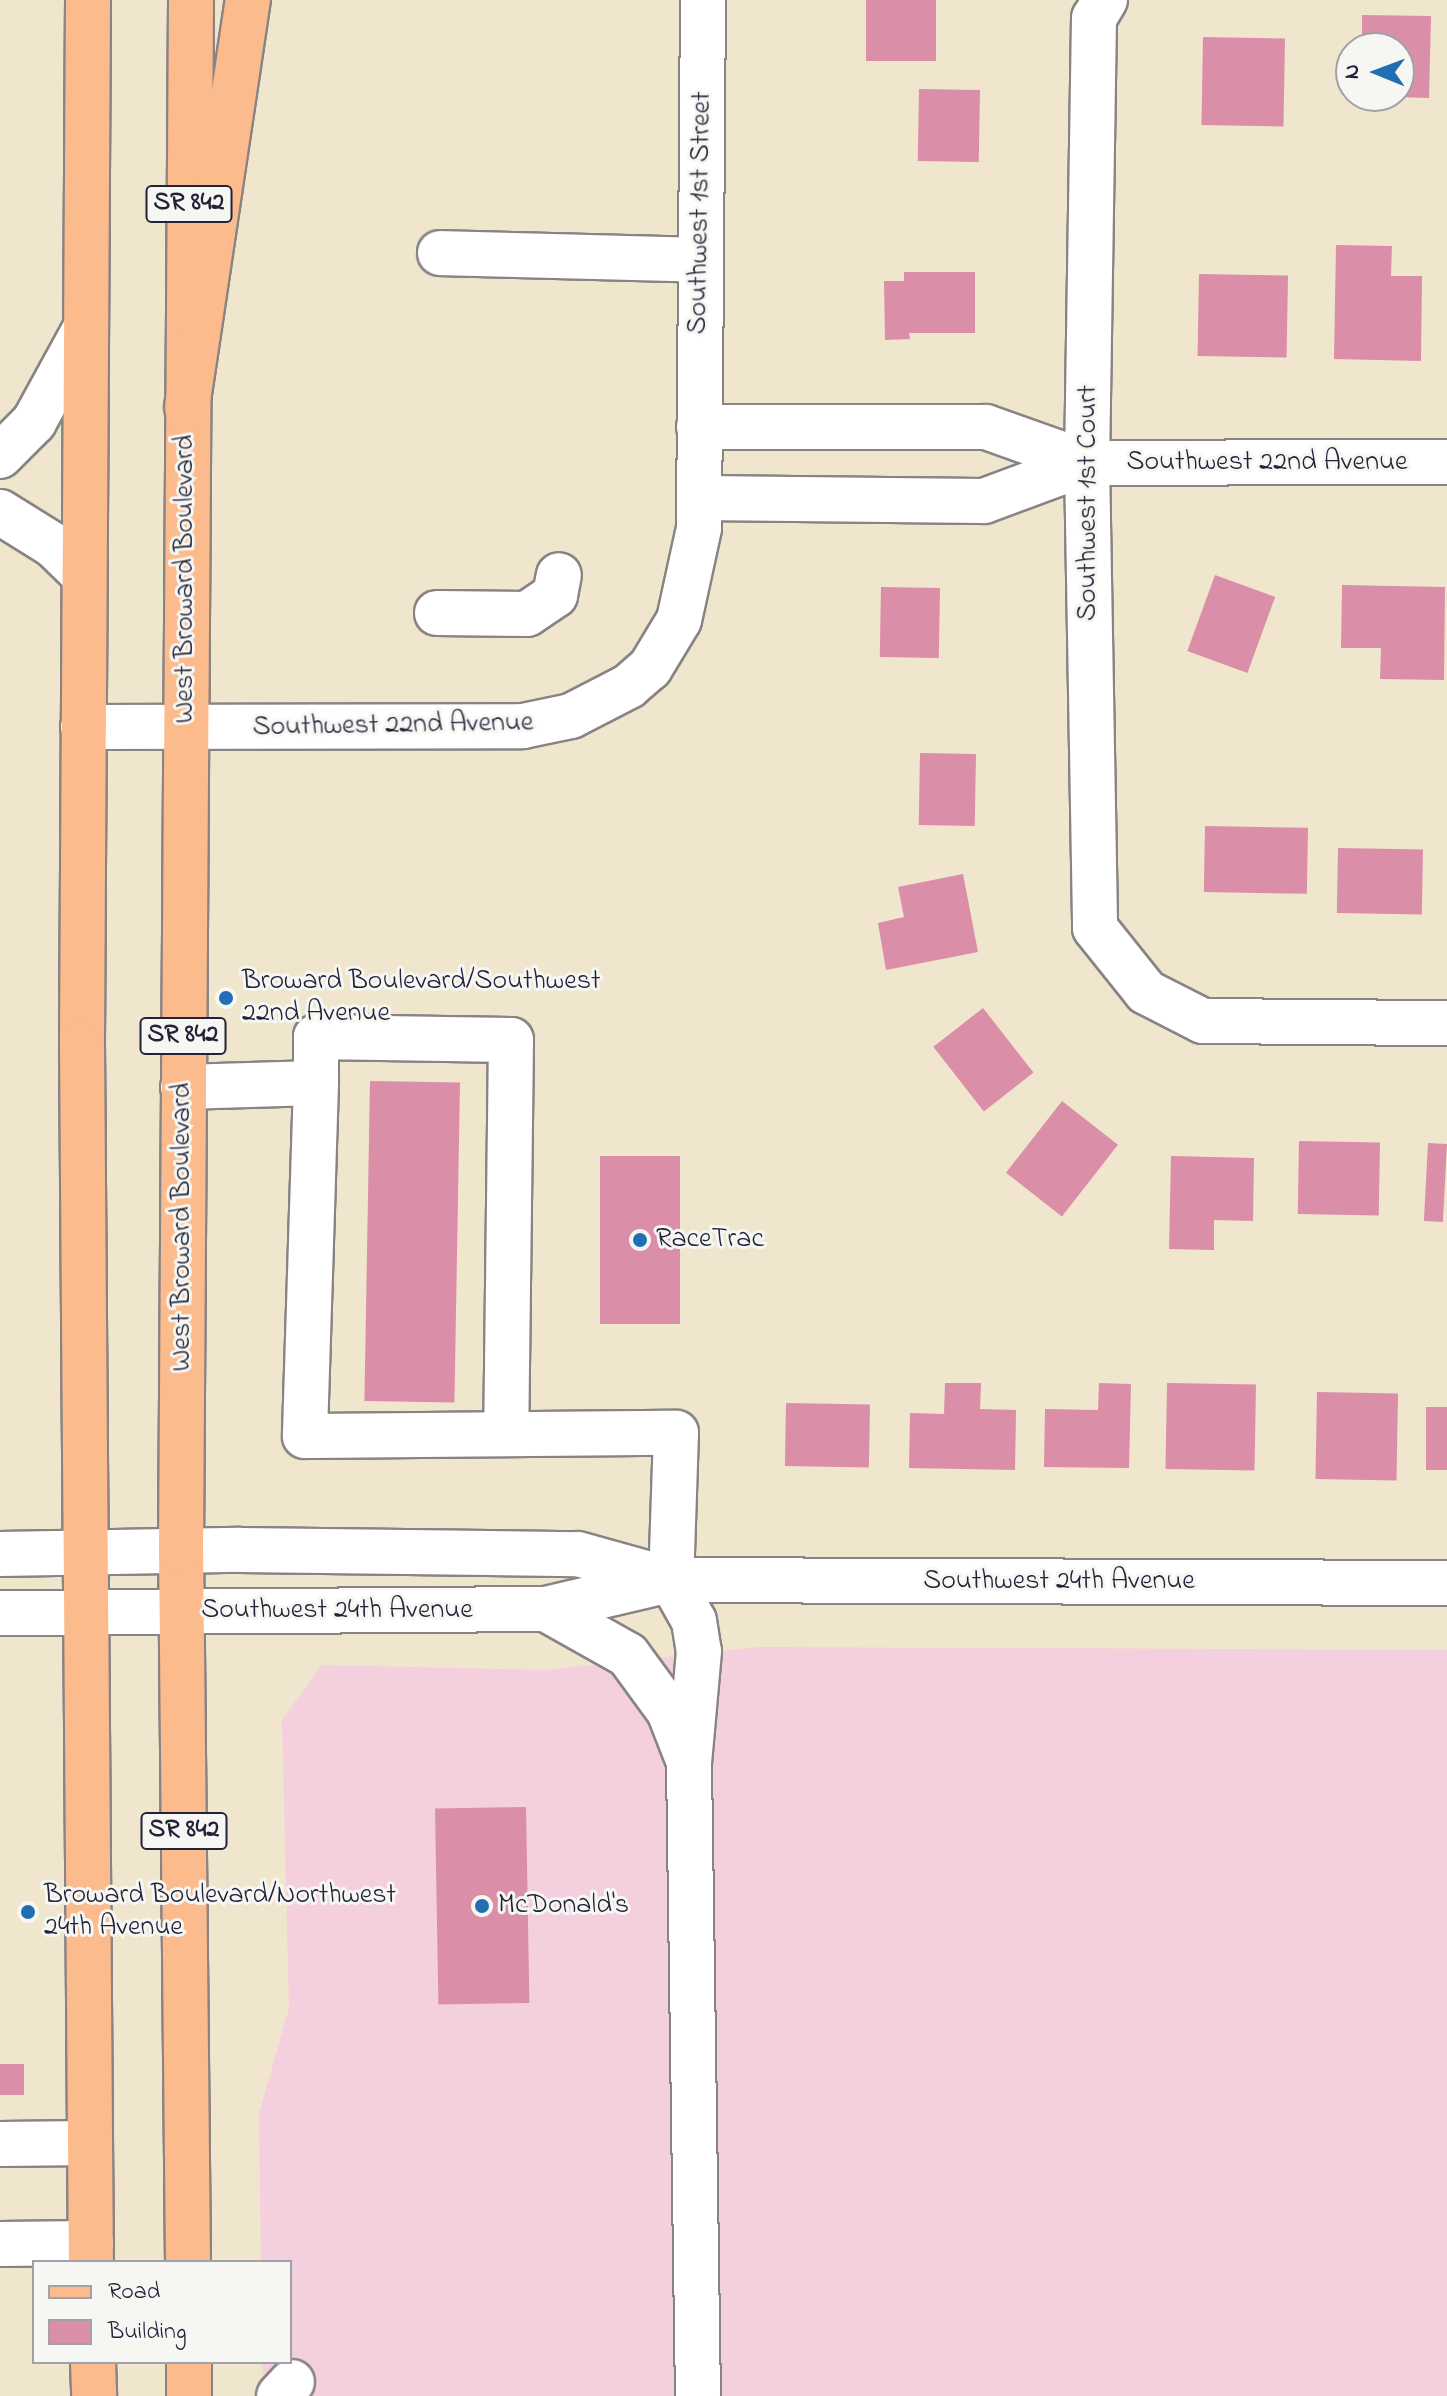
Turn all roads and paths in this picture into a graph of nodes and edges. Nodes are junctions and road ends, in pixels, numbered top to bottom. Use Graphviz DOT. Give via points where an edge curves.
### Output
graph roads {
  1 [pos="88,0"];
  2 [pos="191,0"];
  3 [pos="248,0"];
  4 [pos="703,0"];
  5 [pos="1105,0"];
  6 [pos="440,253"];
  7 [pos="700,260"];
  8 [pos="86,327"];
  9 [pos="187,407"];
  10 [pos="699,427"];
  11 [pos="0,456"];
  12 [pos="1447,462"];
  13 [pos="1087,463"];
  14 [pos="700,498"];
  15 [pos="0,512"];
  16 [pos="84,575"];
  17 [pos="559,575"];
  18 [pos="437,613"];
  19 [pos="83,727"];
  20 [pos="185,727"];
  21 [pos="1447,1023"];
  22 [pos="316,1083"];
  23 [pos="183,1087"];
  24 [pos="506,1431"];
  25 [pos="181,1551"];
  26 [pos="89,1552"];
  27 [pos="0,1554"];
  28 [pos="671,1580"];
  29 [pos="1447,1583"];
  30 [pos="546,1609"];
  31 [pos="182,1612"];
  32 [pos="0,1613"];
  33 [pos="90,1613"];
  34 [pos="689,1763"];
  35 [pos="90,2143"];
  36 [pos="0,2144"];
  37 [pos="0,2244"];
  38 [pos="91,2252"];
  39 [pos="188,2260"];
  40 [pos="93,2364"];
  41 [pos="189,2364"];
  42 [pos="94,2396"];
  43 [pos="189,2396"];
  44 [pos="698,2396"];
  1 -- 8 [label="main road"];
  2 -- 9 [label="main road, West Broward Boulevard / SR 842"];
  3 -- 9 [label="main road"];
  4 -- 7 [label="street, Southwest 1st Street"];
  5 -- 13 [label="street, Southwest 1st Court" via="1094,18"];
  6 -- 7 [label="street"];
  7 -- 10 [label="street, Southwest 1st Street"];
  8 -- 11 [label="street" via="34,422"];
  8 -- 16 [label="main road"];
  9 -- 20 [label="main road, West Broward Boulevard / SR 842"];
  10 -- 13 [label="street, Southwest 22nd Avenue" via="986,427"];
  10 -- 14 [label="street, Southwest 22nd Avenue"];
  12 -- 13 [label="street, Southwest 22nd Avenue"];
  13 -- 14 [label="street, Southwest 22nd Avenue" via="984,501"];
  13 -- 21 [label="street, Southwest 1st Court" via="1095,928 1146,992 1203,1021"];
  14 -- 20 [label="street, Southwest 22nd Avenue" via="693,575 667,646 629,686 571,716 499,728"];
  15 -- 16 [label="street" via="53,545"];
  16 -- 19 [label="main road"];
  17 -- 18 [label="street" via="555,595 527,614"];
  19 -- 20 [label="street, Southwest 22nd Avenue"];
  19 -- 26 [label="main road"];
  20 -- 23 [label="main road, West Broward Boulevard / SR 842"];
  22 -- 23 [label="street"];
  22 -- 24 [label="street" via="305,1436"];
  22 -- 24 [label="street" via="316,1037 511,1040"];
  23 -- 25 [label="main road, West Broward Boulevard / SR 842"];
  24 -- 28 [label="street" via="676,1433"];
  25 -- 26 [label="street, Southwest 24th Avenue"];
  25 -- 28 [label="street, Southwest 24th Avenue" via="578,1554"];
  25 -- 31 [label="main road, West Broward Boulevard / SR 842"];
  26 -- 27 [label="street, Southwest 24th Avenue"];
  26 -- 33 [label="main road"];
  28 -- 29 [label="street, Southwest 24th Avenue"];
  28 -- 30 [label="street, Southwest 24th Avenue"];
  28 -- 34 [label="street" via="694,1621 699,1651"];
  30 -- 31 [label="street, Southwest 24th Avenue"];
  30 -- 34 [label="street" via="628,1655 669,1711"];
  31 -- 33 [label="street, Southwest 24th Avenue"];
  31 -- 39 [label="main road, West Broward Boulevard / SR 842"];
  32 -- 33 [label="street, Southwest 24th Avenue"];
  33 -- 35 [label="main road"];
  34 -- 44 [label="street"];
  35 -- 36 [label="street"];
  35 -- 38 [label="main road"];
  37 -- 38 [label="street"];
  40 -- 42 [label="main road"];
  41 -- 43 [label="main road"];
}
